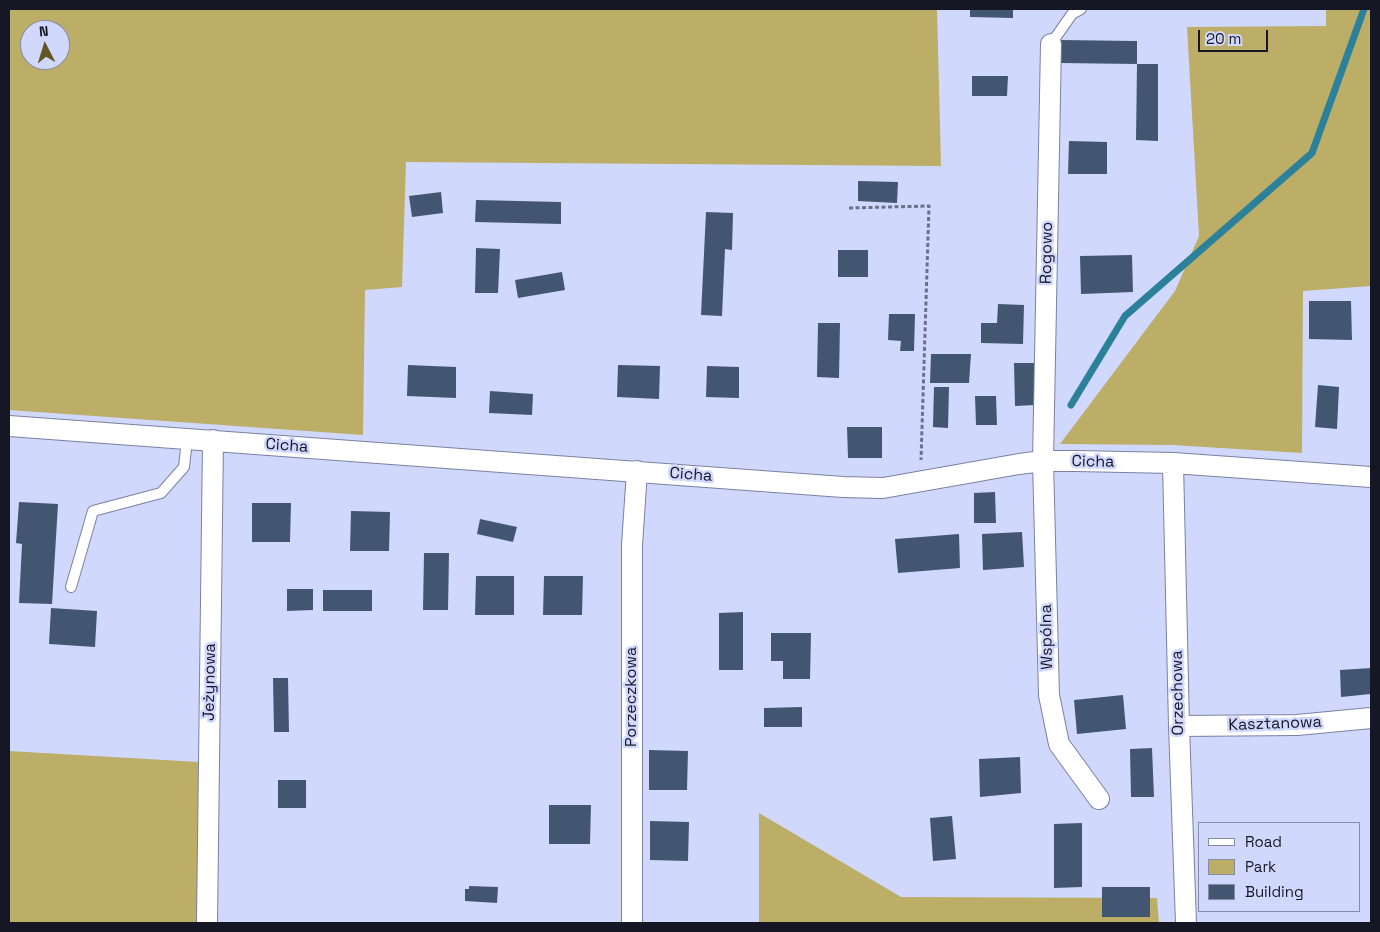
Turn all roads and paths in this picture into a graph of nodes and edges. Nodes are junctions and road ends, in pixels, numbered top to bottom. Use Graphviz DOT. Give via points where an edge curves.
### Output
graph roads {
  1 [pos="1081,9"];
  2 [pos="1051,44"];
  3 [pos="849,208"];
  4 [pos="9,426"];
  5 [pos="188,439"];
  6 [pos="213,440"];
  7 [pos="1043,461"];
  8 [pos="1173,463"];
  9 [pos="638,472"];
  10 [pos="1371,477"];
  11 [pos="920,483"];
  12 [pos="72,587"];
  13 [pos="1371,718"];
  14 [pos="1179,726"];
  15 [pos="1099,799"];
  16 [pos="207,923"];
  17 [pos="632,923"];
  18 [pos="1186,923"];
  1 -- 2 [label="lane" via="1072,14"];
  2 -- 7 [label="street, Rogowo"];
  3 -- 11 [label="path" via="929,206"];
  4 -- 5 [label="street, Cicha"];
  5 -- 6 [label="street, Cicha"];
  5 -- 12 [label="lane" via="184,467 161,493 93,511"];
  6 -- 9 [label="street, Cicha"];
  6 -- 16 [label="street, Jeżynowa"];
  7 -- 8 [label="street, Cicha"];
  7 -- 11 [label="street, Cicha"];
  7 -- 15 [label="street, Wspólna" via="1048,695 1059,744"];
  8 -- 10 [label="street, Cicha"];
  8 -- 14 [label="street, Orzechowa"];
  9 -- 11 [label="street, Cicha" via="843,487 883,488"];
  9 -- 17 [label="street, Porzeczkowa" via="632,546"];
  13 -- 14 [label="street, Kasztanowa" via="1297,725"];
  14 -- 18 [label="street, Orzechowa"];
}
